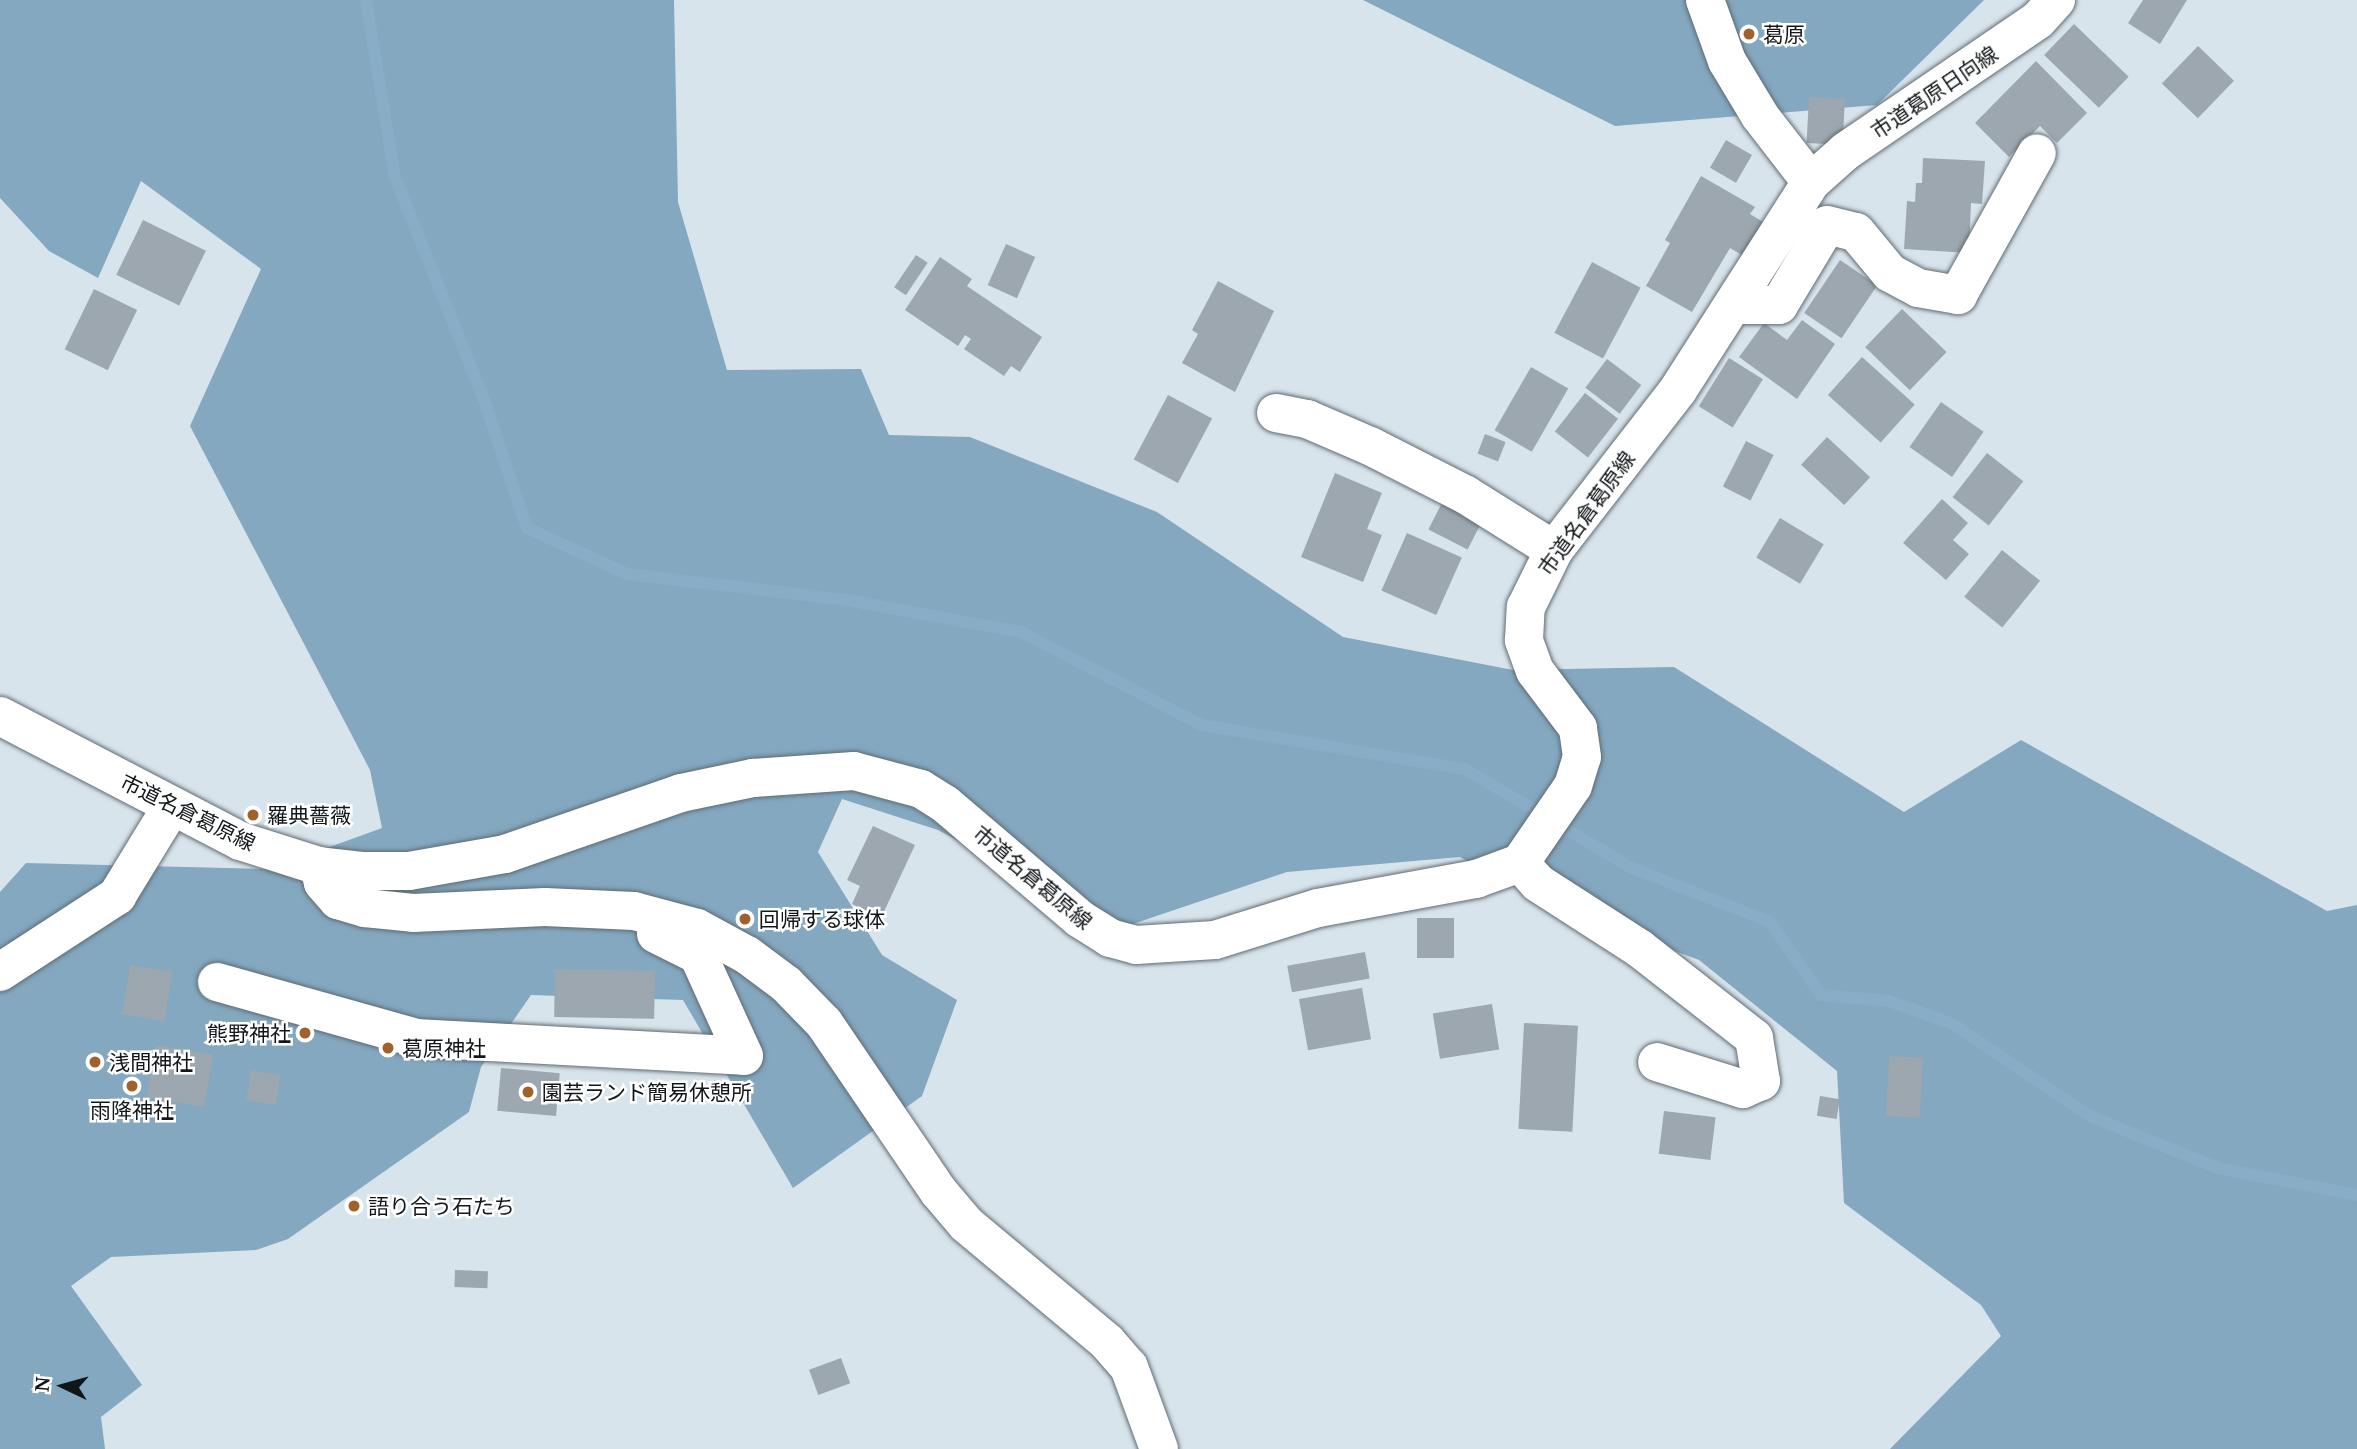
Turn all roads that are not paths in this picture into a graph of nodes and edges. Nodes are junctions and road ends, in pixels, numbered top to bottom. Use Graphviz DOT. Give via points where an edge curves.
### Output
graph roads {
  1 [pos="1705,0"];
  2 [pos="2056,0"];
  3 [pos="2037,153"];
  4 [pos="1811,182"];
  5 [pos="1734,305"];
  6 [pos="1276,413"];
  7 [pos="1554,550"];
  8 [pos="0,716"];
  9 [pos="172,806"];
  10 [pos="1520,863"];
  11 [pos="318,866"];
  12 [pos="607,909"];
  13 [pos="0,972"];
  14 [pos="217,982"];
  15 [pos="1657,1062"];
  16 [pos="1159,1449"];
  1 -- 4 [label="street" via="1727,61 1760,116"];
  2 -- 4 [label="street, 市道葛原日向線" via="2021,33 1846,151"];
  3 -- 5 [label="street" via="1958,295 1908,283 1890,273 1856,232 1827,225 1779,304"];
  4 -- 5 [label="street, 市道名倉葛原線"];
  5 -- 7 [label="street, 市道名倉葛原線" via="1678,390"];
  6 -- 7 [label="street" via="1307,419 1370,446 1466,495"];
  7 -- 10 [label="street, 市道名倉葛原線" via="1526,607 1524,640 1535,671 1578,729 1582,757 1565,797"];
  8 -- 9 [label="street, 市道名倉葛原線"];
  9 -- 11 [label="street, 市道名倉葛原線" via="240,841"];
  9 -- 13 [label="street" via="117,896"];
  10 -- 11 [label="street, 市道名倉葛原線" via="1476,878 1318,908 1215,940 1136,945 1110,938 1080,919 920,789 854,771 754,778 681,793 505,854 450,865 398,871"];
  10 -- 15 [label="street" via="1538,883 1639,948 1754,1038 1760,1081 1744,1089"];
  11 -- 12 [label="street" via="323,883 338,900 365,908 413,913"];
  12 -- 14 [label="street" via="698,955 744,1056 416,1038"];
  12 -- 16 [label="street" via="634,911 697,928 747,955 786,984 824,1023 939,1192 967,1224 1107,1342 1129,1367"];
}
